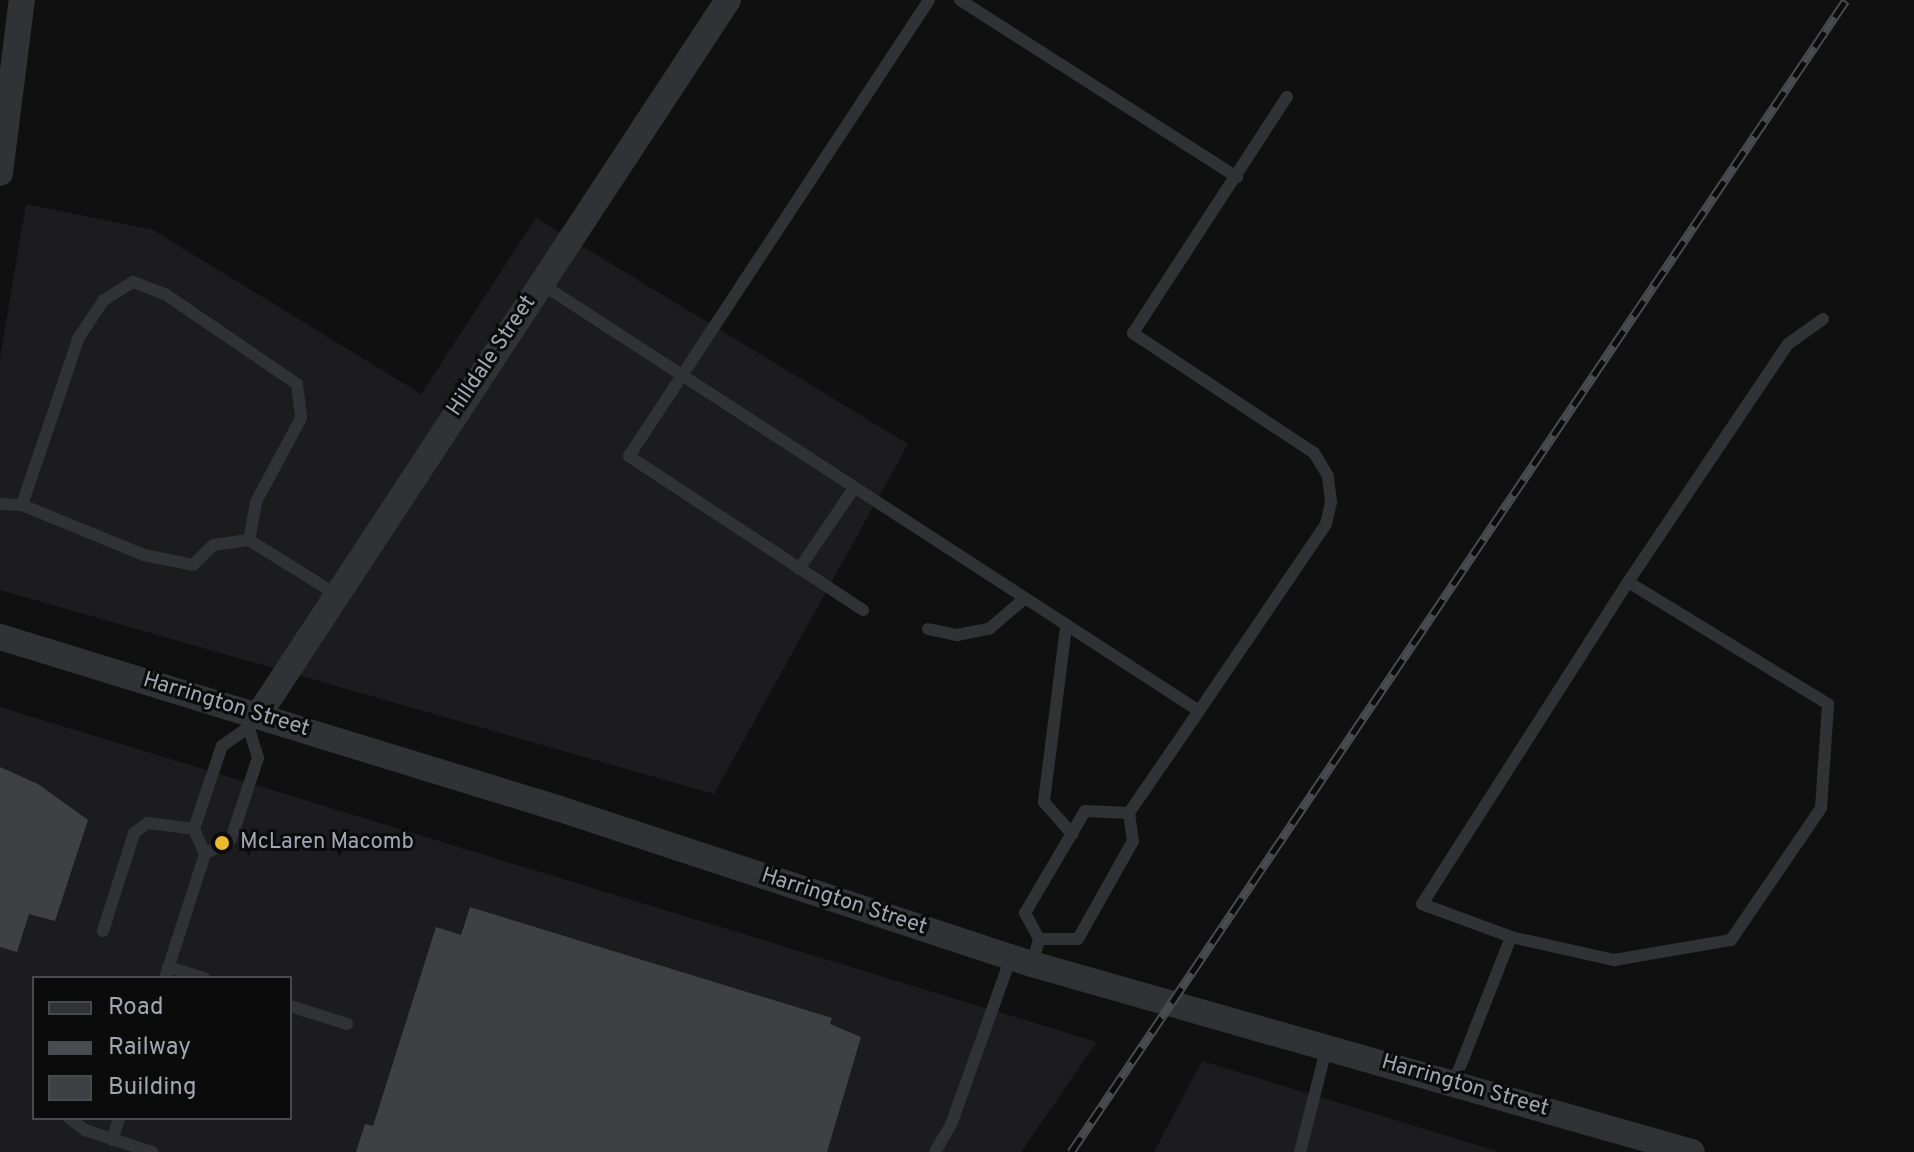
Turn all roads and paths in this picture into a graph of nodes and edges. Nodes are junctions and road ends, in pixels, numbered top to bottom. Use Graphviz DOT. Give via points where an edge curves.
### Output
graph roads {
  1 [pos="22,0"];
  2 [pos="728,0"];
  3 [pos="929,0"];
  4 [pos="960,0"];
  5 [pos="6,79"];
  6 [pos="1287,97"];
  7 [pos="0,173"];
  8 [pos="1237,177"];
  9 [pos="540,283"];
  10 [pos="1823,319"];
  11 [pos="682,376"];
  12 [pos="854,488"];
  13 [pos="0,504"];
  14 [pos="22,505"];
  15 [pos="249,540"];
  16 [pos="799,569"];
  17 [pos="1628,582"];
  18 [pos="334,593"];
  19 [pos="1024,599"];
  20 [pos="863,610"];
  21 [pos="1066,627"];
  22 [pos="928,629"];
  23 [pos="0,637"];
  24 [pos="1199,711"];
  25 [pos="254,722"];
  26 [pos="1129,813"];
  27 [pos="194,829"];
  28 [pos="1072,834"];
  29 [pos="205,854"];
  30 [pos="103,931"];
  31 [pos="1511,937"];
  32 [pos="1027,953"];
  33 [pos="166,972"];
  34 [pos="191,976"];
  35 [pos="292,1007"];
  36 [pos="347,1024"];
  37 [pos="1327,1046"];
  38 [pos="1454,1082"];
  39 [pos="72,1120"];
  40 [pos="118,1120"];
  41 [pos="112,1140"];
  42 [pos="1656,1147"];
  43 [pos="152,1152"];
  44 [pos="935,1152"];
  45 [pos="1300,1152"];
  46 [pos="1692,1152"];
  1 -- 5 [label="street"];
  2 -- 9 [label="street, Hilldale Street"];
  3 -- 11 [label="lane"];
  4 -- 8 [label="lane"];
  5 -- 7 [label="street"];
  6 -- 8 [label="lane"];
  8 -- 24 [label="lane" via="1133,333 1314,453 1328,476 1331,502 1326,524"];
  9 -- 11 [label="lane"];
  9 -- 18 [label="street, Hilldale Street"];
  10 -- 17 [label="lane" via="1788,344"];
  11 -- 12 [label="lane"];
  11 -- 16 [label="lane" via="629,456"];
  12 -- 16 [label="lane"];
  12 -- 19 [label="lane"];
  13 -- 14 [label="lane"];
  14 -- 15 [label="lane" via="144,555 193,565 213,545"];
  14 -- 15 [label="lane" via="79,337 104,300 133,282 165,294 297,384 301,418 256,502"];
  15 -- 18 [label="lane"];
  16 -- 20 [label="lane"];
  17 -- 31 [label="lane" via="1422,904"];
  17 -- 31 [label="lane" via="1828,704 1821,808 1731,940 1614,960"];
  18 -- 25 [label="street, Hilldale Street"];
  19 -- 21 [label="lane"];
  19 -- 22 [label="lane" via="989,629 957,635"];
  21 -- 24 [label="lane"];
  21 -- 28 [label="lane" via="1044,802"];
  23 -- 25 [label="street, Harrington Street"];
  24 -- 26 [label="lane"];
  25 -- 27 [label="lane" via="222,746"];
  25 -- 29 [label="lane" via="258,758 231,839"];
  25 -- 32 [label="street, Harrington Street"];
  26 -- 28 [label="lane" via="1085,811"];
  26 -- 32 [label="lane" via="1133,841 1078,939"];
  27 -- 29 [label="lane"];
  27 -- 30 [label="lane" via="148,823 134,833"];
  28 -- 32 [label="lane" via="1025,913"];
  29 -- 33 [label="lane"];
  31 -- 38 [label="lane"];
  32 -- 37 [label="street, Harrington Street"];
  32 -- 44 [label="lane"];
  33 -- 34 [label="lane"];
  35 -- 36 [label="lane"];
  37 -- 38 [label="street, Harrington Street"];
  37 -- 45 [label="lane"];
  38 -- 42 [label="street, Harrington Street"];
  39 -- 41 [label="lane"];
  40 -- 41 [label="lane"];
  41 -- 43 [label="lane"];
  42 -- 46 [label="street, Harrington Street"];
}
